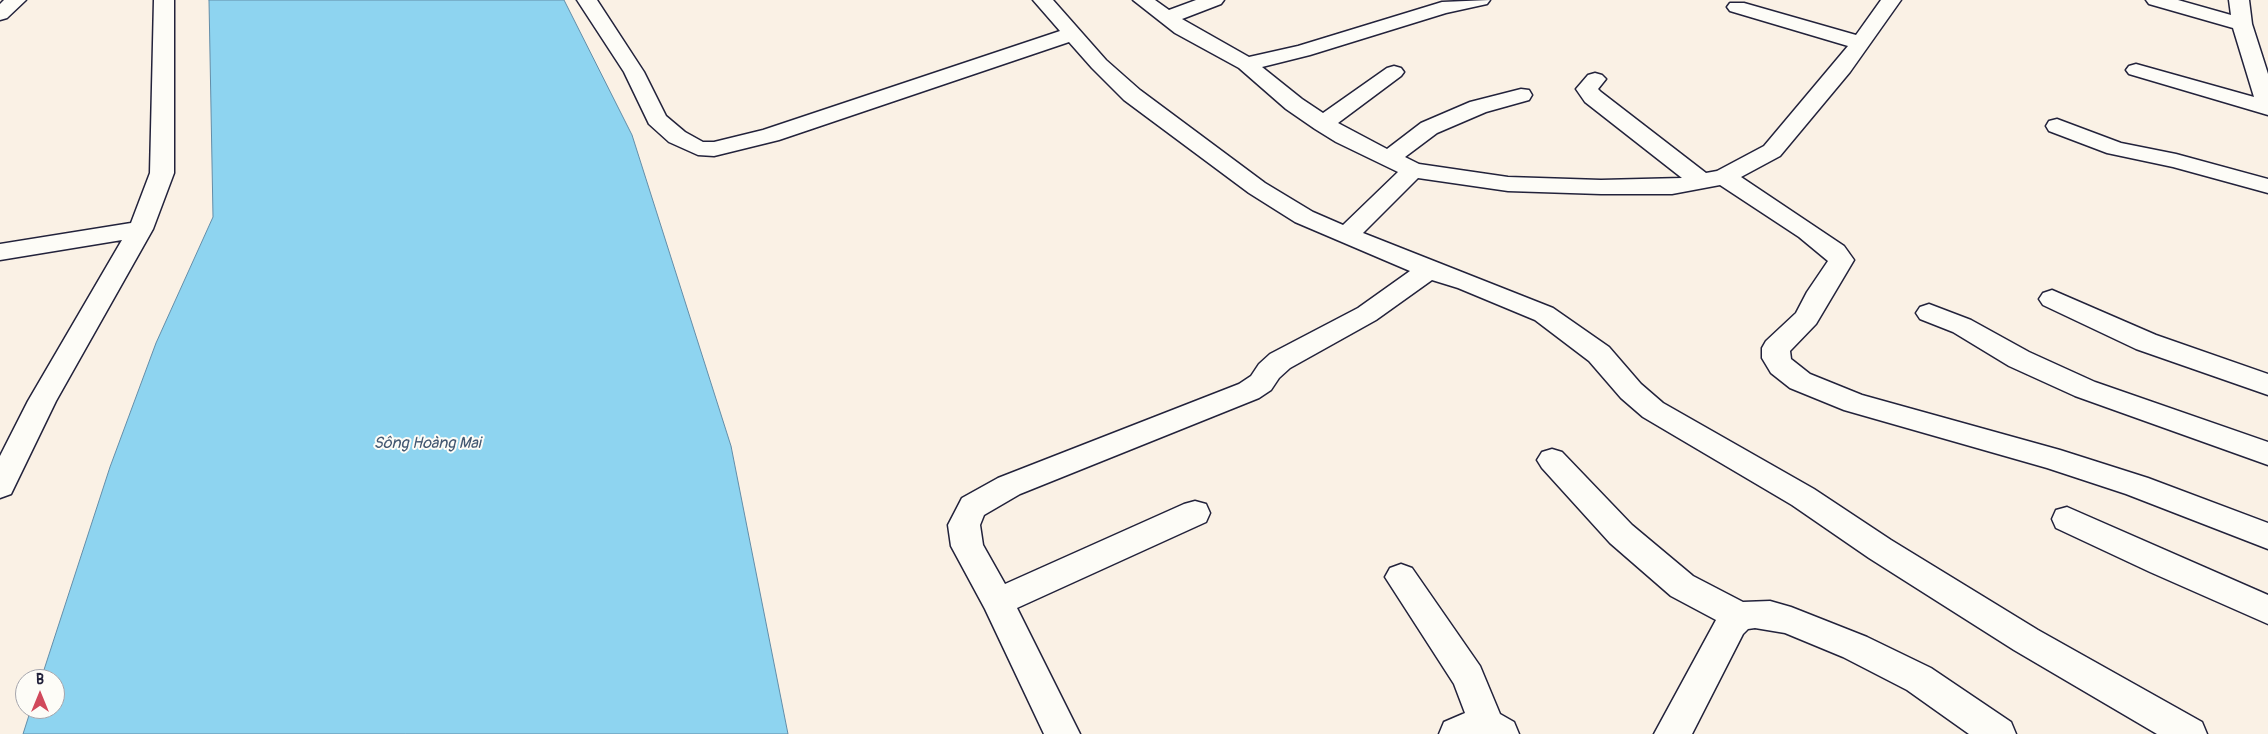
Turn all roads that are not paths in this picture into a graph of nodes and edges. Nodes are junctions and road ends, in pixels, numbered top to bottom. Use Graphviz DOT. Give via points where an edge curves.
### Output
graph roads {
  1 [pos="16,0"];
  2 [pos="164,0"];
  3 [pos="588,0"];
  4 [pos="1043,0"];
  5 [pos="1143,0"];
  6 [pos="1214,0"];
  7 [pos="1480,0"];
  8 [pos="2156,0"];
  9 [pos="2239,0"];
  10 [pos="1883,2"];
  11 [pos="1737,6"];
  12 [pos="0,14"];
  13 [pos="1167,18"];
  14 [pos="2242,24"];
  15 [pos="1072,34"];
  16 [pos="1861,43"];
  17 [pos="1246,64"];
  18 [pos="2136,70"];
  19 [pos="1394,72"];
  20 [pos="1595,79"];
  21 [pos="1521,95"];
  22 [pos="2268,108"];
  23 [pos="1323,124"];
  24 [pos="2057,126"];
  25 [pos="1388,159"];
  26 [pos="1413,170"];
  27 [pos="1713,179"];
  28 [pos="2268,186"];
  29 [pos="141,229"];
  30 [pos="1347,235"];
  31 [pos="0,252"];
  32 [pos="1429,270"];
  33 [pos="2052,299"];
  34 [pos="1929,313"];
  35 [pos="2268,384"];
  36 [pos="2268,454"];
  37 [pos="1552,460"];
  38 [pos="0,486"];
  39 [pos="1195,513"];
  40 [pos="2067,518"];
  41 [pos="2268,536"];
  42 [pos="1401,577"];
  43 [pos="998,602"];
  44 [pos="2268,610"];
  45 [pos="1740,616"];
  46 [pos="1482,731"];
  47 [pos="1062,734"];
  48 [pos="1672,734"];
  49 [pos="1998,734"];
  50 [pos="2189,734"];
  1 -- 12 [label="street"];
  2 -- 29 [label="street" via="162,173"];
  3 -- 15 [label="street" via="634,72 658,119 677,137 698,148 714,149 771,135"];
  4 -- 15 [label="street"];
  5 -- 13 [label="street"];
  6 -- 13 [label="street"];
  7 -- 17 [label="street" via="1442,8 1303,52"];
  8 -- 14 [label="street"];
  9 -- 14 [label="street"];
  10 -- 16 [label="street"];
  11 -- 16 [label="street"];
  13 -- 17 [label="street"];
  14 -- 22 [label="street"];
  15 -- 30 [label="street" via="1132,95 1202,148 1296,212"];
  16 -- 27 [label="street" via="1772,151"];
  17 -- 23 [label="street"];
  18 -- 22 [label="street"];
  19 -- 23 [label="street"];
  20 -- 27 [label="street" via="1587,89 1593,97"];
  21 -- 25 [label="street" via="1478,107 1430,128"];
  23 -- 25 [label="street"];
  24 -- 28 [label="street" via="2115,148"];
  25 -- 26 [label="street"];
  26 -- 27 [label="street" via="1508,184 1655,187"];
  26 -- 30 [label="street"];
  27 -- 41 [label="street" via="1808,232 1841,260 1807,318 1776,348 1776,358 1781,366 1800,381 1854,403 2137,486"];
  29 -- 31 [label="street"];
  29 -- 38 [label="street" via="42,401"];
  30 -- 32 [label="street"];
  32 -- 43 [label="street" via="1367,314 1280,361 1261,383 1249,391 1009,486 973,507 964,525 967,546"];
  32 -- 50 [label="street" via="1544,314 1599,354 1630,391 1653,410 1802,497 2026,640"];
  33 -- 35 [label="street" via="2146,342"];
  34 -- 36 [label="street" via="1962,326 2085,389"];
  37 -- 45 [label="street" via="1620,534 1682,586"];
  39 -- 43 [label="street"];
  40 -- 44 [label="street"];
  42 -- 46 [label="street" via="1468,677"];
  43 -- 47 [label="street"];
  45 -- 48 [label="street" via="1731,624"];
  45 -- 49 [label="street" via="1770,615 1855,647 1919,679"];
}
